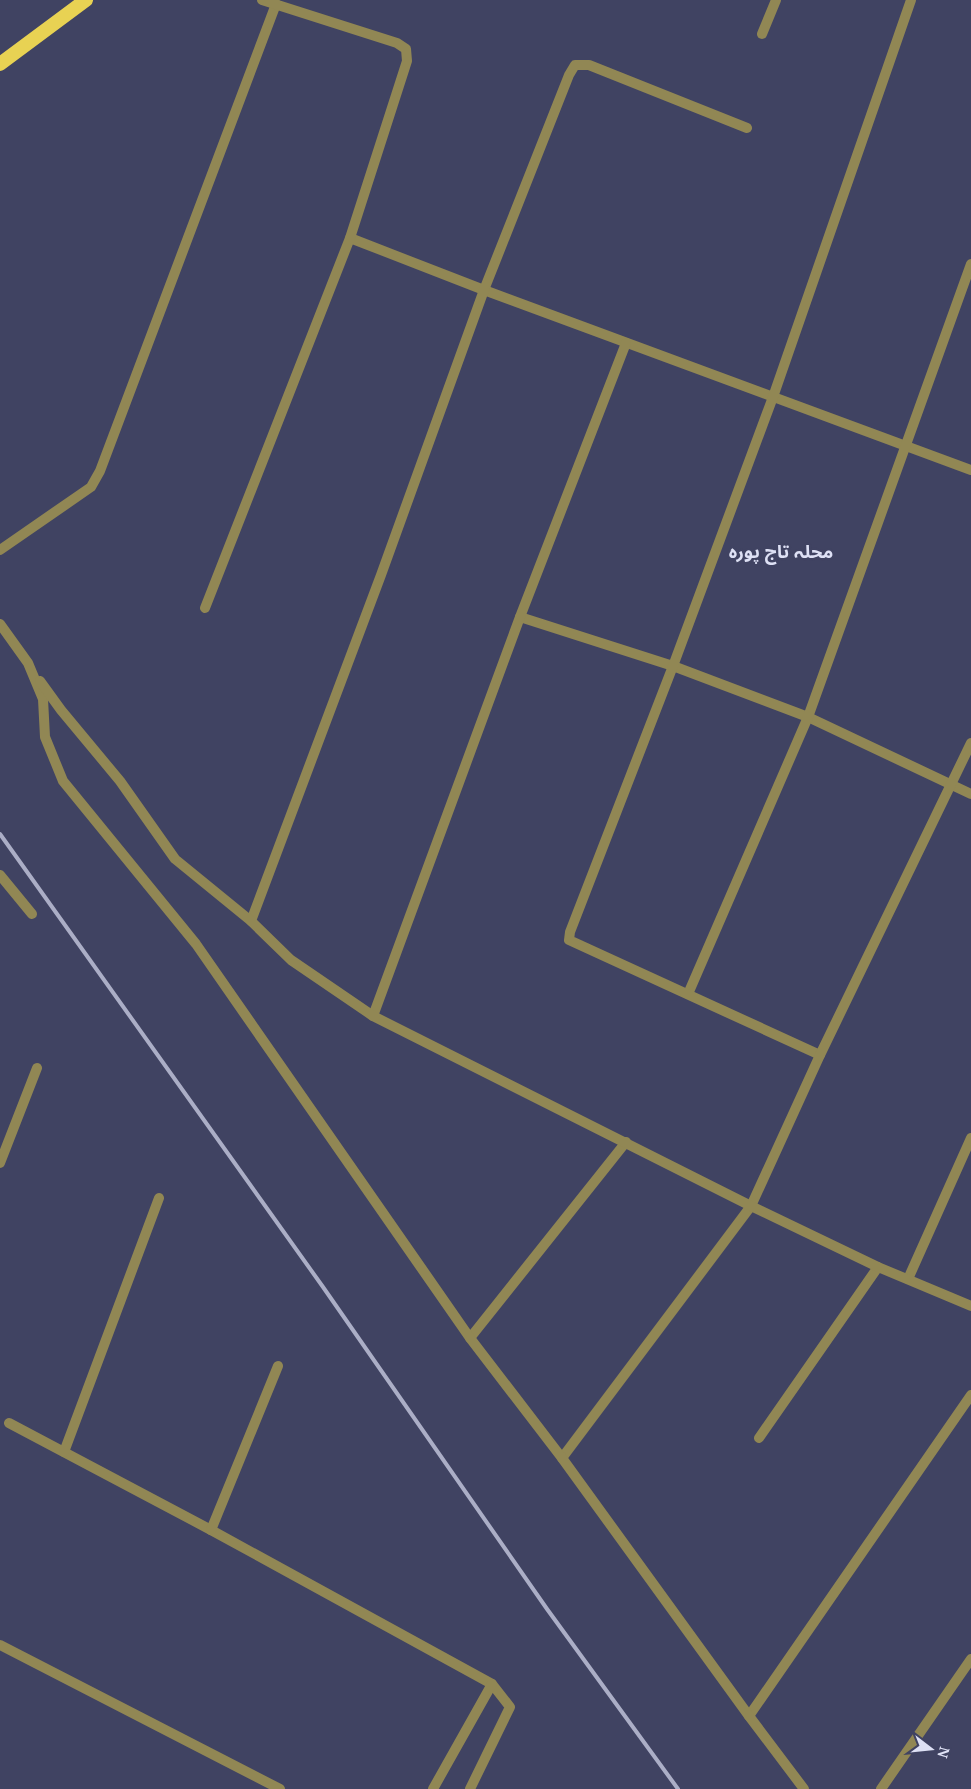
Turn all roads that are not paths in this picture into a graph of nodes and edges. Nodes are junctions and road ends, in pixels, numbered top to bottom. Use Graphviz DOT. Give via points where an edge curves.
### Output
graph roads {
  1 [pos="86,0"];
  2 [pos="262,0"];
  3 [pos="911,0"];
  4 [pos="772,1"];
  5 [pos="276,4"];
  6 [pos="762,34"];
  7 [pos="0,64"];
  8 [pos="747,128"];
  9 [pos="350,238"];
  10 [pos="971,264"];
  11 [pos="484,290"];
  12 [pos="626,342"];
  13 [pos="773,397"];
  14 [pos="905,446"];
  15 [pos="971,470"];
  16 [pos="0,550"];
  17 [pos="205,608"];
  18 [pos="520,617"];
  19 [pos="0,624"];
  20 [pos="28,663"];
  21 [pos="673,666"];
  22 [pos="808,717"];
  23 [pos="971,743"];
  24 [pos="951,784"];
  25 [pos="971,794"];
  26 [pos="0,875"];
  27 [pos="32,914"];
  28 [pos="251,921"];
  29 [pos="688,994"];
  30 [pos="373,1016"];
  31 [pos="820,1056"];
  32 [pos="37,1068"];
  33 [pos="971,1138"];
  34 [pos="626,1142"];
  35 [pos="0,1163"];
  36 [pos="159,1198"];
  37 [pos="751,1206"];
  38 [pos="878,1267"];
  39 [pos="908,1279"];
  40 [pos="971,1306"];
  41 [pos="470,1338"];
  42 [pos="278,1366"];
  43 [pos="971,1395"];
  44 [pos="9,1423"];
  45 [pos="759,1438"];
  46 [pos="64,1452"];
  47 [pos="562,1458"];
  48 [pos="211,1530"];
  49 [pos="0,1645"];
  50 [pos="971,1659"];
  51 [pos="492,1684"];
  52 [pos="749,1716"];
  53 [pos="280,1789"];
  54 [pos="433,1789"];
  55 [pos="470,1789"];
  56 [pos="804,1789"];
  57 [pos="881,1789"];
  1 -- 7 [label="highway"];
  2 -- 5 [label="street"];
  3 -- 13 [label="street"];
  4 -- 6 [label="street"];
  5 -- 9 [label="street" via="406,49 407,61"];
  5 -- 16 [label="street" via="100,471 91,487"];
  8 -- 11 [label="street" via="589,65 575,64"];
  9 -- 11 [label="street"];
  9 -- 17 [label="street"];
  10 -- 14 [label="street"];
  11 -- 12 [label="street"];
  11 -- 28 [label="street"];
  12 -- 13 [label="street"];
  12 -- 18 [label="street"];
  13 -- 14 [label="street"];
  13 -- 21 [label="street"];
  14 -- 15 [label="street"];
  14 -- 22 [label="street"];
  18 -- 21 [label="street"];
  18 -- 30 [label="street"];
  19 -- 20 [label="street"];
  20 -- 28 [label="street" via="60,710 120,781 175,859"];
  20 -- 41 [label="street" via="43,699 45,737 63,781 196,944"];
  21 -- 22 [label="street"];
  21 -- 29 [label="street" via="569,940"];
  22 -- 24 [label="street"];
  22 -- 29 [label="street"];
  23 -- 24 [label="street"];
  24 -- 25 [label="street"];
  24 -- 31 [label="street"];
  26 -- 27 [label="street"];
  28 -- 30 [label="street" via="291,960"];
  29 -- 31 [label="street"];
  30 -- 34 [label="street"];
  31 -- 37 [label="street"];
  32 -- 35 [label="street"];
  33 -- 39 [label="street"];
  34 -- 37 [label="street"];
  34 -- 41 [label="street"];
  36 -- 46 [label="street"];
  37 -- 38 [label="street"];
  37 -- 47 [label="street"];
  38 -- 39 [label="street"];
  38 -- 45 [label="street"];
  39 -- 40 [label="street"];
  41 -- 47 [label="street"];
  42 -- 48 [label="street"];
  43 -- 52 [label="street"];
  44 -- 46 [label="street"];
  46 -- 48 [label="street"];
  47 -- 52 [label="street"];
  48 -- 51 [label="street"];
  49 -- 53 [label="street"];
  50 -- 57 [label="street"];
  51 -- 54 [label="street"];
  51 -- 55 [label="street" via="510,1707"];
  52 -- 56 [label="street"];
}
